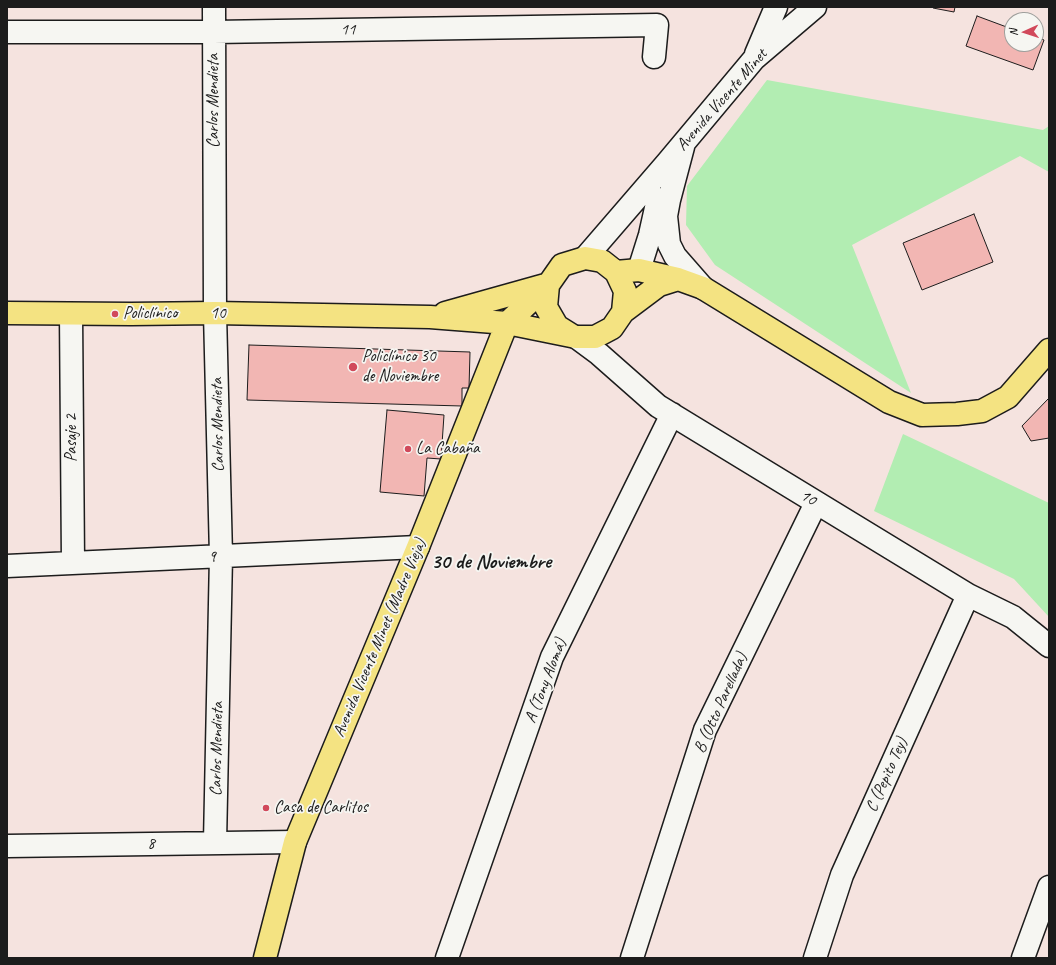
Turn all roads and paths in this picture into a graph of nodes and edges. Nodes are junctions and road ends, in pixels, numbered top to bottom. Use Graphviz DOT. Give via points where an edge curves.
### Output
graph roads {
  1 [pos="214,7"];
  2 [pos="776,7"];
  3 [pos="815,7"];
  4 [pos="7,32"];
  5 [pos="214,32"];
  6 [pos="654,57"];
  7 [pos="754,59"];
  8 [pos="684,142"];
  9 [pos="667,163"];
  10 [pos="585,258"];
  11 [pos="639,270"];
  12 [pos="616,272"];
  13 [pos="678,280"];
  14 [pos="548,285"];
  15 [pos="703,288"];
  16 [pos="623,312"];
  17 [pos="7,313"];
  18 [pos="215,313"];
  19 [pos="71,314"];
  20 [pos="430,317"];
  21 [pos="507,323"];
  22 [pos="576,337"];
  23 [pos="1049,350"];
  24 [pos="672,414"];
  25 [pos="816,503"];
  26 [pos="418,547"];
  27 [pos="221,556"];
  28 [pos="73,563"];
  29 [pos="7,566"];
  30 [pos="968,595"];
  31 [pos="1049,646"];
  32 [pos="215,842"];
  33 [pos="295,842"];
  34 [pos="7,846"];
  35 [pos="1049,887"];
  36 [pos="265,958"];
  37 [pos="447,958"];
  38 [pos="632,958"];
  39 [pos="815,958"];
  40 [pos="1023,958"];
  1 -- 5 [label="street, Carlos Mendieta"];
  2 -- 7 [label="street"];
  3 -- 7 [label="street, Avenida Vicente Minet"];
  4 -- 5 [label="street, 11"];
  5 -- 6 [label="street, 11" via="657,25"];
  5 -- 18 [label="street, Carlos Mendieta"];
  7 -- 8 [label="street, Avenida Vicente Minet"];
  8 -- 9 [label="street, Avenida Vicente Minet"];
  8 -- 15 [label="street" via="666,216 669,244 675,256"];
  9 -- 10 [label="street, Avenida Vicente Minet"];
  9 -- 11 [label="street, Avenida Vicente Minet"];
  10 -- 12 [label="main road, 10" via="602,261"];
  10 -- 14 [label="main road, 10" via="562,265"];
  11 -- 12 [label="main road"];
  11 -- 13 [label="main road"];
  12 -- 16 [label="main road, 10" via="625,291"];
  13 -- 15 [label="main road"];
  13 -- 16 [label="main road" via="659,285"];
  14 -- 20 [label="main road, 10"];
  14 -- 21 [label="main road"];
  14 -- 22 [label="main road, 10" via="546,307 557,326"];
  15 -- 23 [label="main road" via="889,402 922,415 982,411 1008,397"];
  16 -- 22 [label="main road, 10" via="612,328 595,337"];
  17 -- 19 [label="main road, 10"];
  18 -- 19 [label="main road, 10"];
  18 -- 20 [label="main road, 10"];
  18 -- 27 [label="street, Carlos Mendieta"];
  19 -- 28 [label="street, Pasaje 2"];
  20 -- 21 [label="main road, 10"];
  21 -- 22 [label="main road, 10"];
  21 -- 26 [label="main road, Avenida Vicente Minet (Madre Vieja)"];
  22 -- 24 [label="street, 10" via="658,406"];
  24 -- 25 [label="street, 10"];
  24 -- 37 [label="street, A (Tony Alomá)" via="552,657"];
  25 -- 30 [label="street, 10"];
  25 -- 38 [label="street, B (Otto Parellada)" via="705,730"];
  26 -- 27 [label="street, 9"];
  26 -- 33 [label="main road, Avenida Vicente Minet (Madre Vieja)"];
  27 -- 28 [label="street, 9"];
  27 -- 32 [label="street, Carlos Mendieta"];
  28 -- 29 [label="street, 9"];
  30 -- 31 [label="street, 10" via="1013,617"];
  30 -- 39 [label="street, C (Pepito Tey)" via="842,875"];
  32 -- 33 [label="street, 8"];
  32 -- 34 [label="street, 8"];
  33 -- 36 [label="main road, Avenida Vicente Minet (Madre Vieja)"];
  35 -- 40 [label="street"];
}
